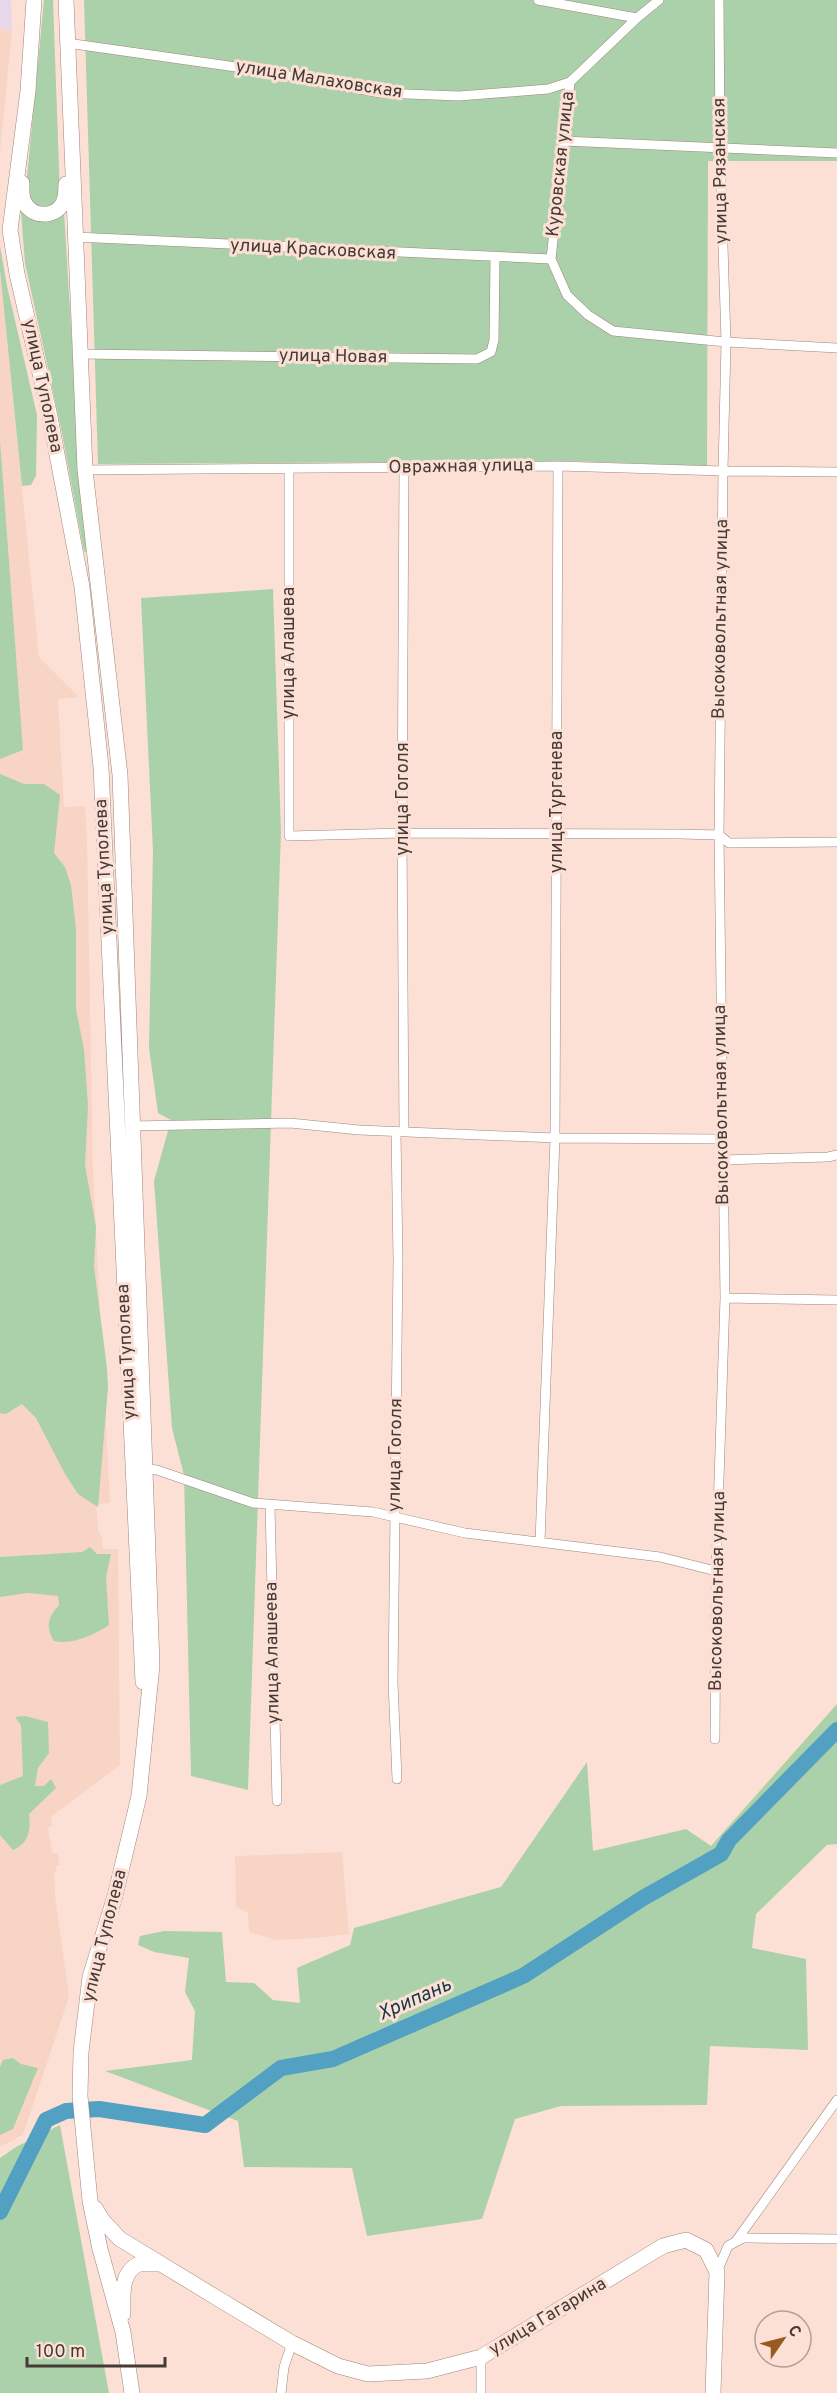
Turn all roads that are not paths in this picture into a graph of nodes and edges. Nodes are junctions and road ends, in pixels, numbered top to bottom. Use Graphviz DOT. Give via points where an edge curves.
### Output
graph roads {
  1 [pos="34,0"];
  2 [pos="66,0"];
  3 [pos="538,0"];
  4 [pos="659,0"];
  5 [pos="719,0"];
  6 [pos="637,18"];
  7 [pos="67,43"];
  8 [pos="570,82"];
  9 [pos="28,92"];
  10 [pos="70,124"];
  11 [pos="563,141"];
  12 [pos="720,149"];
  13 [pos="837,153"];
  14 [pos="75,237"];
  15 [pos="495,258"];
  16 [pos="551,259"];
  17 [pos="726,342"];
  18 [pos="837,348"];
  19 [pos="79,354"];
  20 [pos="558,466"];
  21 [pos="405,468"];
  22 [pos="85,470"];
  23 [pos="289,470"];
  24 [pos="723,471"];
  25 [pos="837,472"];
  26 [pos="402,833"];
  27 [pos="557,834"];
  28 [pos="719,834"];
  29 [pos="837,842"];
  30 [pos="131,1126"];
  31 [pos="400,1131"];
  32 [pos="555,1138"];
  33 [pos="722,1139"];
  34 [pos="837,1155"];
  35 [pos="722,1160"];
  36 [pos="725,1298"];
  37 [pos="837,1300"];
  38 [pos="146,1469"];
  39 [pos="270,1505"];
  40 [pos="394,1516"];
  41 [pos="540,1542"];
  42 [pos="716,1571"];
  43 [pos="715,1739"];
  44 [pos="146,1742"];
  45 [pos="397,1779"];
  46 [pos="277,1801"];
  47 [pos="837,2100"];
  48 [pos="90,2201"];
  49 [pos="120,2239"];
  50 [pos="837,2239"];
  51 [pos="736,2241"];
  52 [pos="100,2249"];
  53 [pos="160,2264"];
  54 [pos="717,2272"];
  55 [pos="123,2332"];
  56 [pos="292,2343"];
  57 [pos="481,2357"];
  58 [pos="132,2393"];
  59 [pos="281,2393"];
  60 [pos="481,2393"];
  61 [pos="713,2393"];
  1 -- 9 [label="main road, улица Туполева"];
  2 -- 7 [label="main road, улица Туполева"];
  3 -- 6 [label="street"];
  4 -- 6 [label="street, Куровская улица"];
  5 -- 12 [label="street, улица Рязанская"];
  6 -- 8 [label="street, Куровская улица"];
  7 -- 8 [label="street, улица Малаховская" via="250,69 381,93 459,96 548,89"];
  7 -- 10 [label="main road, улица Туполева"];
  8 -- 11 [label="street, Куровская улица"];
  9 -- 10 [label="main road" via="22,196 33,212 53,212 63,203"];
  9 -- 44 [label="main road, улица Туполева" via="10,230 82,587 101,767"];
  10 -- 14 [label="main road, улица Туполева"];
  11 -- 12 [label="street"];
  11 -- 16 [label="street, Куровская улица"];
  12 -- 13 [label="street"];
  12 -- 17 [label="street, улица Рязанская"];
  14 -- 15 [label="street, улица Красковская"];
  14 -- 19 [label="main road, улица Туполева"];
  15 -- 16 [label="street, улица Красковская"];
  15 -- 19 [label="street, улица Новая" via="494,340 491,352 477,359"];
  16 -- 17 [label="street" via="567,295 613,331"];
  17 -- 18 [label="street"];
  17 -- 24 [label="street, улица Рязанская"];
  19 -- 22 [label="main road, улица Туполева"];
  20 -- 21 [label="street, Овражная улица"];
  20 -- 24 [label="street, Овражная улица"];
  20 -- 27 [label="street, улица Тургенева"];
  21 -- 23 [label="street, Овражная улица"];
  21 -- 26 [label="street, улица Гоголя"];
  22 -- 23 [label="street, Овражная улица"];
  22 -- 30 [label="main road, улица Туполева" via="120,775"];
  23 -- 26 [label="street, улица Алашева" via="289,836"];
  24 -- 25 [label="street, Овражная улица"];
  24 -- 28 [label="street, Высоковольтная улица"];
  26 -- 27 [label="street"];
  26 -- 31 [label="street, улица Гоголя"];
  27 -- 28 [label="street"];
  27 -- 32 [label="street, улица Тургенева"];
  28 -- 29 [label="street" via="729,843"];
  28 -- 33 [label="street, Высоковольтная улица"];
  30 -- 31 [label="street" via="290,1123"];
  30 -- 38 [label="main road, улица Туполева"];
  31 -- 32 [label="street"];
  31 -- 40 [label="street, улица Гоголя"];
  32 -- 33 [label="street"];
  32 -- 41 [label="street, улица Тургенева"];
  33 -- 35 [label="street, Высоковольтная улица"];
  34 -- 35 [label="street"];
  35 -- 36 [label="street, Высоковольтная улица"];
  36 -- 37 [label="street"];
  36 -- 42 [label="street, Высоковольтная улица"];
  38 -- 39 [label="street"];
  38 -- 44 [label="main road, улица Туполева" via="152,1665"];
  39 -- 40 [label="street"];
  39 -- 46 [label="street, улица Алашеева"];
  40 -- 41 [label="street" via="465,1533"];
  40 -- 45 [label="street, улица Гоголя"];
  41 -- 42 [label="street" via="660,1557"];
  42 -- 43 [label="street, Высоковольтная улица"];
  44 -- 48 [label="main road, улица Туполева" via="132,1831 90,1977 80,2096"];
  47 -- 51 [label="street"];
  48 -- 49 [label="main road, улица Гагарина"];
  48 -- 52 [label="main road, улица Туполева"];
  49 -- 52 [label="main road" via="128,2257 118,2269 106,2264"];
  49 -- 53 [label="main road, улица Гагарина"];
  50 -- 51 [label="street"];
  51 -- 54 [label="street" via="728,2246"];
  52 -- 55 [label="main road, улица Туполева"];
  53 -- 55 [label="main road" via="139,2264 128,2273 123,2290"];
  53 -- 56 [label="main road, улица Гагарина"];
  54 -- 57 [label="main road, улица Гагарина" via="705,2250 696,2244 686,2240 669,2243"];
  54 -- 61 [label="main road"];
  55 -- 58 [label="main road"];
  56 -- 57 [label="main road, улица Гагарина" via="338,2366 368,2374 428,2370"];
  56 -- 59 [label="street"];
  57 -- 60 [label="street"];
}
